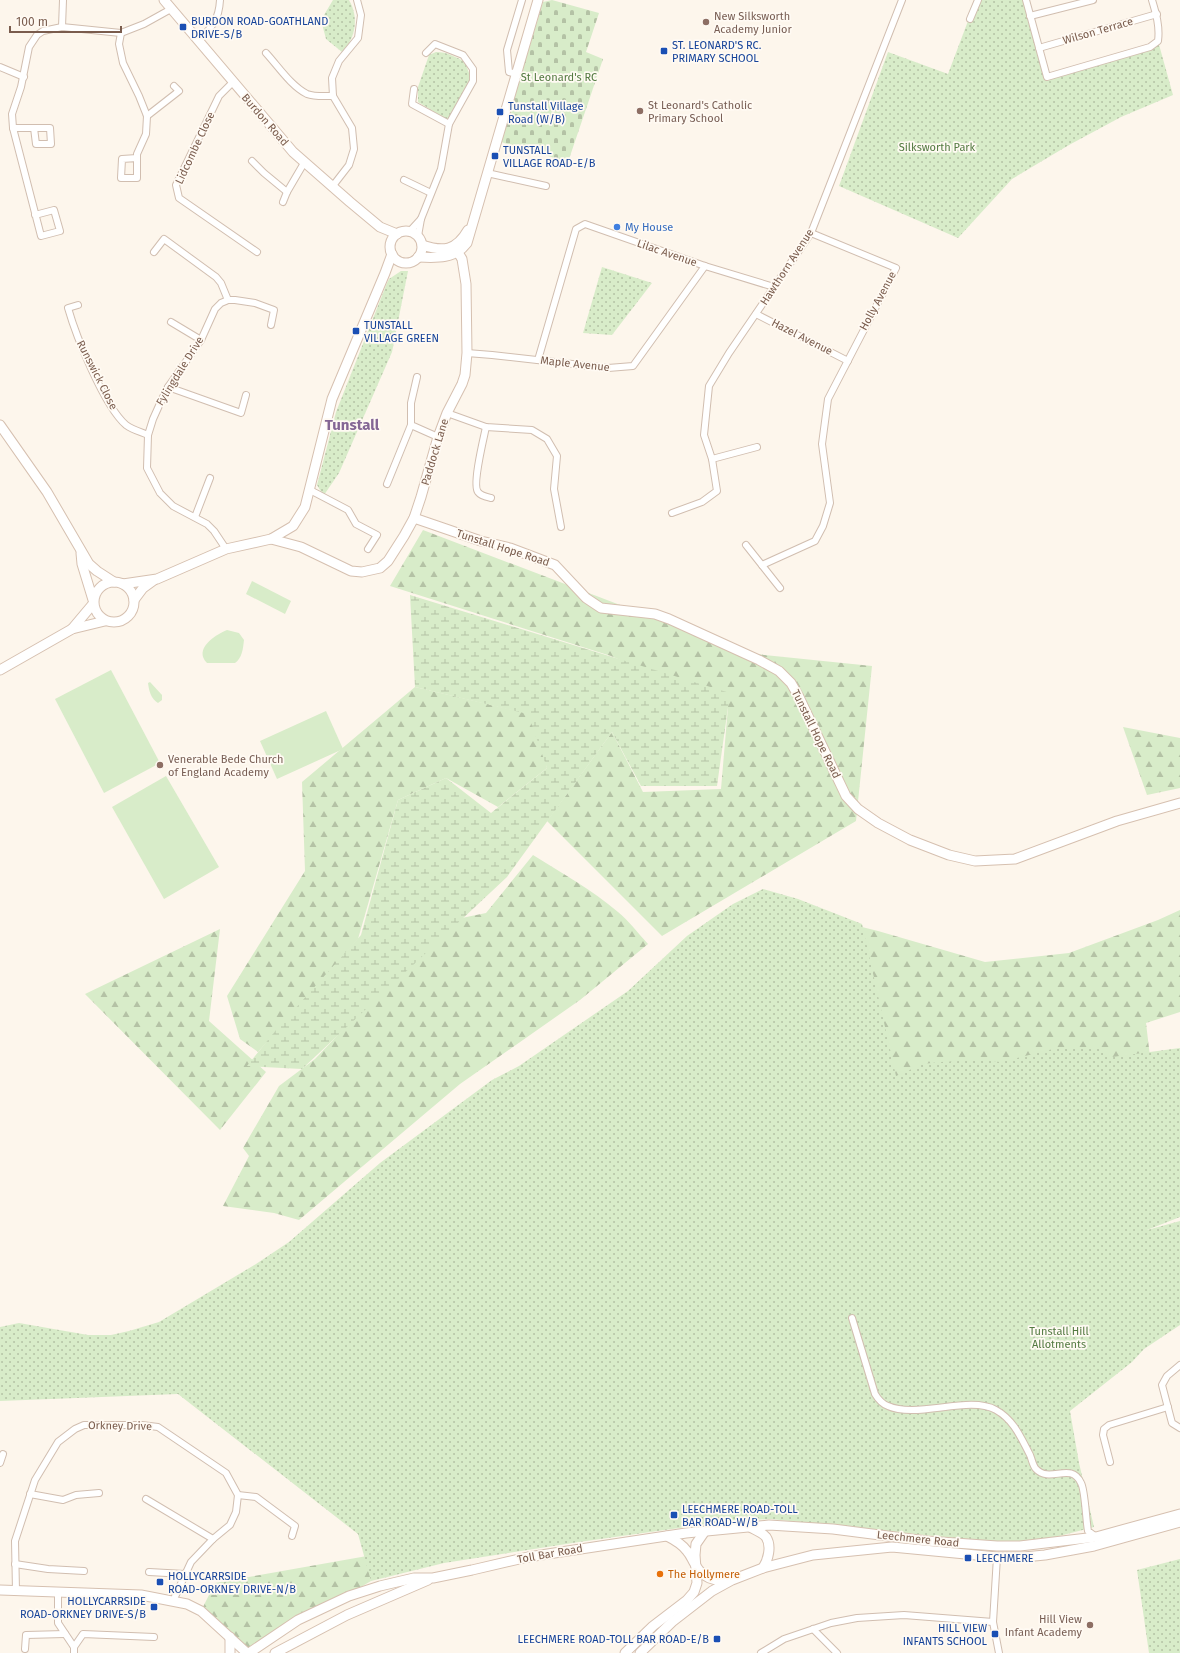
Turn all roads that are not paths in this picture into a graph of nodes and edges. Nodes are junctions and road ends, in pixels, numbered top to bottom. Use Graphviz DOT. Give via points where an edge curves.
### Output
graph roads {
  1 [pos="63,0"];
  2 [pos="164,0"];
  3 [pos="220,0"];
  4 [pos="522,0"];
  5 [pos="538,0"];
  6 [pos="902,0"];
  7 [pos="978,0"];
  8 [pos="1026,0"];
  9 [pos="1093,0"];
  10 [pos="1152,0"];
  11 [pos="358,1"];
  12 [pos="170,9"];
  13 [pos="1157,14"];
  14 [pos="1030,16"];
  15 [pos="970,19"];
  16 [pos="62,27"];
  17 [pos="120,33"];
  18 [pos="198,40"];
  19 [pos="1039,48"];
  20 [pos="426,52"];
  21 [pos="266,53"];
  22 [pos="0,67"];
  23 [pos="516,74"];
  24 [pos="24,77"];
  25 [pos="233,82"];
  26 [pos="174,86"];
  27 [pos="414,89"];
  28 [pos="332,96"];
  29 [pos="147,116"];
  30 [pos="449,124"];
  31 [pos="13,128"];
  32 [pos="34,128"];
  33 [pos="137,158"];
  34 [pos="252,161"];
  35 [pos="304,163"];
  36 [pos="487,173"];
  37 [pos="404,180"];
  38 [pos="546,186"];
  39 [pos="332,187"];
  40 [pos="287,192"];
  41 [pos="431,193"];
  42 [pos="283,202"];
  43 [pos="35,215"];
  44 [pos="421,219"];
  45 [pos="380,227"];
  46 [pos="410,231"];
  47 [pos="811,233"];
  48 [pos="397,234"];
  49 [pos="420,240"];
  50 [pos="391,249"];
  51 [pos="456,249"];
  52 [pos="154,252"];
  53 [pos="257,252"];
  54 [pos="418,257"];
  55 [pos="402,262"];
  56 [pos="705,266"];
  57 [pos="385,273"];
  58 [pos="774,287"];
  59 [pos="228,300"];
  60 [pos="78,305"];
  61 [pos="756,314"];
  62 [pos="171,322"];
  63 [pos="271,325"];
  64 [pos="201,340"];
  65 [pos="467,353"];
  66 [pos="538,360"];
  67 [pos="848,361"];
  68 [pos="417,377"];
  69 [pos="168,387"];
  70 [pos="246,395"];
  71 [pos="447,413"];
  72 [pos="0,425"];
  73 [pos="411,425"];
  74 [pos="486,427"];
  75 [pos="148,435"];
  76 [pos="438,437"];
  77 [pos="757,447"];
  78 [pos="712,459"];
  79 [pos="210,478"];
  80 [pos="387,484"];
  81 [pos="310,490"];
  82 [pos="491,498"];
  83 [pos="672,513"];
  84 [pos="195,517"];
  85 [pos="414,518"];
  86 [pos="561,527"];
  87 [pos="288,530"];
  88 [pos="271,539"];
  89 [pos="746,545"];
  90 [pos="301,547"];
  91 [pos="226,549"];
  92 [pos="368,549"];
  93 [pos="81,552"];
  94 [pos="762,565"];
  95 [pos="157,578"];
  96 [pos="118,583"];
  97 [pos="780,588"];
  98 [pos="134,600"];
  99 [pos="93,602"];
  100 [pos="105,621"];
  101 [pos="72,630"];
  102 [pos="0,670"];
  103 [pos="1180,803"];
  104 [pos="852,1318"];
  105 [pos="1180,1366"];
  106 [pos="1168,1407"];
  107 [pos="1180,1428"];
  108 [pos="3,1454"];
  109 [pos="1110,1462"];
  110 [pos="0,1463"];
  111 [pos="99,1493"];
  112 [pos="30,1494"];
  113 [pos="238,1495"];
  114 [pos="146,1499"];
  115 [pos="1180,1514"];
  116 [pos="1180,1522"];
  117 [pos="748,1527"];
  118 [pos="705,1531"];
  119 [pos="686,1533"];
  120 [pos="292,1536"];
  121 [pos="668,1536"];
  122 [pos="1096,1537"];
  123 [pos="213,1539"];
  124 [pos="997,1546"];
  125 [pos="997,1557"];
  126 [pos="15,1564"];
  127 [pos="696,1567"];
  128 [pos="763,1568"];
  129 [pos="84,1571"];
  130 [pos="149,1572"];
  131 [pos="185,1574"];
  132 [pos="433,1578"];
  133 [pos="732,1580"];
  134 [pos="0,1590"];
  135 [pos="16,1591"];
  136 [pos="58,1592"];
  137 [pos="173,1601"];
  138 [pos="993,1622"];
  139 [pos="813,1629"];
  140 [pos="65,1634"];
  141 [pos="154,1637"];
  142 [pos="230,1638"];
  143 [pos="25,1649"];
  144 [pos="74,1650"];
  145 [pos="230,1653"];
  146 [pos="248,1653"];
  147 [pos="275,1653"];
  148 [pos="625,1653"];
  149 [pos="640,1653"];
  150 [pos="761,1653"];
  151 [pos="837,1653"];
  152 [pos="999,1653"];
  1 -- 16 [label="street"];
  2 -- 12 [label="main road, Burdon Road"];
  3 -- 18 [label="street" via="213,26"];
  4 -- 23 [label="street" via="507,50 509,72"];
  5 -- 23 [label="main road"];
  6 -- 47 [label="street, Hawthorn Avenue"];
  7 -- 15 [label="street"];
  8 -- 14 [label="street"];
  9 -- 14 [label="street"];
  10 -- 13 [label="street"];
  11 -- 28 [label="street" via="361,15 359,34 339,61 332,78"];
  12 -- 17 [label="street" via="144,24"];
  12 -- 18 [label="main road, Burdon Road"];
  13 -- 19 [label="street, Wilson Terrace"];
  13 -- 19 [label="street" via="1158,41 1150,47 1047,77"];
  14 -- 19 [label="street"];
  16 -- 17 [label="street"];
  16 -- 24 [label="street" via="43,31 33,40 29,47"];
  17 -- 29 [label="street" via="119,44 123,62"];
  18 -- 25 [label="main road, Burdon Road"];
  20 -- 30 [label="street" via="435,44 463,55 473,69 473,81"];
  21 -- 28 [label="street" via="296,86 308,94"];
  22 -- 24 [label="street"];
  23 -- 36 [label="main road"];
  24 -- 31 [label="street" via="12,114"];
  25 -- 35 [label="main road, Burdon Road"];
  25 -- 53 [label="street, Lidcombe Close" via="219,96 176,185 178,198"];
  26 -- 29 [label="street" via="179,91"];
  27 -- 30 [label="street" via="412,104"];
  28 -- 39 [label="street" via="352,128 354,149 349,165"];
  29 -- 33 [label="street" via="146,134"];
  30 -- 41 [label="street" via="441,169"];
  31 -- 32 [label="street"];
  31 -- 43 [label="street"];
  33 -- 33 [label="street" via="137,178 121,178 122,159"];
  34 -- 40 [label="street"];
  35 -- 39 [label="main road, Burdon Road"];
  35 -- 40 [label="street"];
  36 -- 38 [label="street"];
  36 -- 51 [label="main road" via="467,243 463,248"];
  37 -- 41 [label="street"];
  39 -- 45 [label="main road, Burdon Road"];
  40 -- 42 [label="street"];
  41 -- 44 [label="street"];
  43 -- 43 [label="street" via="41,236 60,231 54,210"];
  44 -- 46 [label="street"];
  44 -- 49 [label="street"];
  45 -- 48 [label="main road, Burdon Road"];
  45 -- 50 [label="main road, Burdon Road"];
  46 -- 48 [label="main road"];
  46 -- 49 [label="main road"];
  47 -- 58 [label="street, Hawthorn Avenue"];
  47 -- 67 [label="street, Holly Avenue" via="896,268"];
  48 -- 50 [label="main road" via="392,240"];
  49 -- 51 [label="main road" via="432,248"];
  49 -- 54 [label="main road" via="422,249"];
  50 -- 55 [label="main road" via="398,261"];
  50 -- 57 [label="main road"];
  51 -- 54 [label="main road" via="447,257"];
  51 -- 65 [label="main road, Paddock Lane" via="462,259 466,284"];
  52 -- 59 [label="street" via="164,238 169,241 216,276 222,283"];
  54 -- 55 [label="main road" via="411,262"];
  55 -- 57 [label="main road"];
  56 -- 58 [label="street, Lilac Avenue"];
  56 -- 66 [label="street, Maple Avenue" via="633,366 608,368"];
  56 -- 66 [label="street, Lilac Avenue" via="585,224 576,229"];
  57 -- 81 [label="main road" via="332,399"];
  58 -- 61 [label="street, Hawthorn Avenue"];
  59 -- 63 [label="street" via="255,303 274,310"];
  59 -- 64 [label="street, Fylingdale Drive" via="215,309"];
  60 -- 75 [label="street, Runswick Close" via="68,308 101,388 121,420 132,429"];
  61 -- 67 [label="street, Hazel Avenue"];
  61 -- 78 [label="street, Hawthorn Avenue" via="709,386 704,435"];
  62 -- 64 [label="street"];
  64 -- 69 [label="street, Fylingdale Drive"];
  65 -- 66 [label="street, Maple Avenue"];
  65 -- 71 [label="main road, Paddock Lane" via="462,384"];
  67 -- 94 [label="street, Holly Avenue" via="828,399 822,444 830,503 823,526 815,541"];
  68 -- 73 [label="street" via="411,404"];
  69 -- 70 [label="street" via="241,413"];
  69 -- 75 [label="street, Fylingdale Drive" via="156,410"];
  71 -- 74 [label="street"];
  71 -- 76 [label="main road, Paddock Lane"];
  72 -- 93 [label="main road" via="47,492"];
  73 -- 76 [label="street"];
  73 -- 80 [label="street"];
  74 -- 82 [label="street" via="476,488 483,496"];
  74 -- 86 [label="street" via="532,430 547,439 557,456 554,489"];
  75 -- 84 [label="street, Fylingdale Drive" via="147,468 153,482 173,506"];
  76 -- 85 [label="main road, Paddock Lane"];
  77 -- 78 [label="street"];
  78 -- 83 [label="street" via="717,491 702,502"];
  79 -- 84 [label="street"];
  81 -- 87 [label="main road" via="301,514"];
  81 -- 92 [label="street" via="348,510 356,524 376,535"];
  84 -- 91 [label="street, Fylingdale Drive" via="211,527"];
  85 -- 90 [label="main road, Paddock Lane" via="388,561 373,571 351,571"];
  85 -- 103 [label="main road, Tunstall Hope Road" via="555,565 586,598 601,608 655,614 670,619 780,671 799,697 846,796 858,809 878,823 910,840 949,855 975,861 1016,858 1117,821"];
  87 -- 88 [label="main road"];
  87 -- 90 [label="main road, Paddock Lane"];
  88 -- 90 [label="main road, Paddock Lane"];
  88 -- 91 [label="main road"];
  89 -- 94 [label="street"];
  91 -- 95 [label="main road"];
  93 -- 96 [label="main road" via="97,571"];
  93 -- 99 [label="main road"];
  94 -- 97 [label="street"];
  95 -- 96 [label="main road"];
  95 -- 98 [label="main road" via="143,588"];
  96 -- 98 [label="main road" via="131,592"];
  96 -- 99 [label="main road" via="104,584 97,591"];
  98 -- 100 [label="main road" via="129,615 120,621"];
  99 -- 100 [label="main road" via="95,611"];
  99 -- 101 [label="main road"];
  100 -- 101 [label="main road"];
  101 -- 102 [label="main road"];
  104 -- 122 [label="street" via="875,1394 880,1401 888,1406 911,1410 961,1405 995,1409 1019,1432 1036,1468 1043,1475 1073,1473 1081,1483 1088,1531"];
  105 -- 106 [label="street" via="1167,1376 1162,1385"];
  106 -- 107 [label="street" via="1172,1423"];
  106 -- 109 [label="street" via="1109,1425 1103,1435"];
  108 -- 110 [label="street"];
  111 -- 112 [label="street" via="76,1495 63,1500"];
  112 -- 113 [label="street, Orkney Drive" via="35,1480 58,1442 75,1429 84,1425 142,1424 158,1427 226,1473"];
  112 -- 126 [label="street, Orkney Drive" via="15,1541"];
  113 -- 120 [label="street" via="256,1497 296,1526"];
  113 -- 123 [label="street" via="236,1512 230,1525"];
  114 -- 123 [label="street"];
  115 -- 122 [label="main road, Leechmere Road"];
  116 -- 125 [label="main road, Leechmere Road" via="1094,1546 1045,1555"];
  117 -- 118 [label="main road, Leechmere Road"];
  117 -- 124 [label="main road, Leechmere Road" via="770,1525 833,1529 896,1538"];
  117 -- 128 [label="main road" via="761,1532 767,1538 769,1550"];
  118 -- 119 [label="main road, Leechmere Road"];
  118 -- 127 [label="main road" via="696,1544"];
  119 -- 121 [label="main road, Toll Bar Road"];
  121 -- 127 [label="main road" via="688,1551"];
  121 -- 132 [label="main road, Toll Bar Road" via="528,1557"];
  122 -- 124 [label="main road, Leechmere Road" via="1020,1546"];
  123 -- 131 [label="street" via="191,1562"];
  124 -- 125 [label="main road"];
  125 -- 128 [label="main road, Leechmere Road" via="892,1547 813,1555"];
  125 -- 138 [label="street"];
  126 -- 129 [label="street"];
  126 -- 135 [label="street, Orkney Drive"];
  127 -- 133 [label="main road" via="707,1577 718,1581"];
  127 -- 148 [label="main road" via="698,1583 694,1592"];
  128 -- 133 [label="main road, Leechmere Road"];
  130 -- 131 [label="street"];
  131 -- 137 [label="street"];
  132 -- 146 [label="main road, Toll Bar Road" via="414,1578 349,1596 298,1620"];
  132 -- 147 [label="main road, Toll Bar Road" via="347,1616"];
  133 -- 149 [label="main road, Leechmere Road" via="712,1591 672,1622"];
  134 -- 135 [label="main road"];
  135 -- 136 [label="main road"];
  136 -- 137 [label="main road" via="142,1595"];
  136 -- 140 [label="street" via="58,1623"];
  137 -- 142 [label="main road" via="201,1611"];
  138 -- 139 [label="street" via="931,1616 881,1616 850,1619"];
  138 -- 152 [label="street"];
  139 -- 150 [label="street" via="784,1639"];
  139 -- 151 [label="street"];
  140 -- 143 [label="street" via="26,1635"];
  140 -- 144 [label="street"];
  141 -- 144 [label="street" via="83,1634"];
  142 -- 145 [label="main road"];
  142 -- 146 [label="main road"];
}
